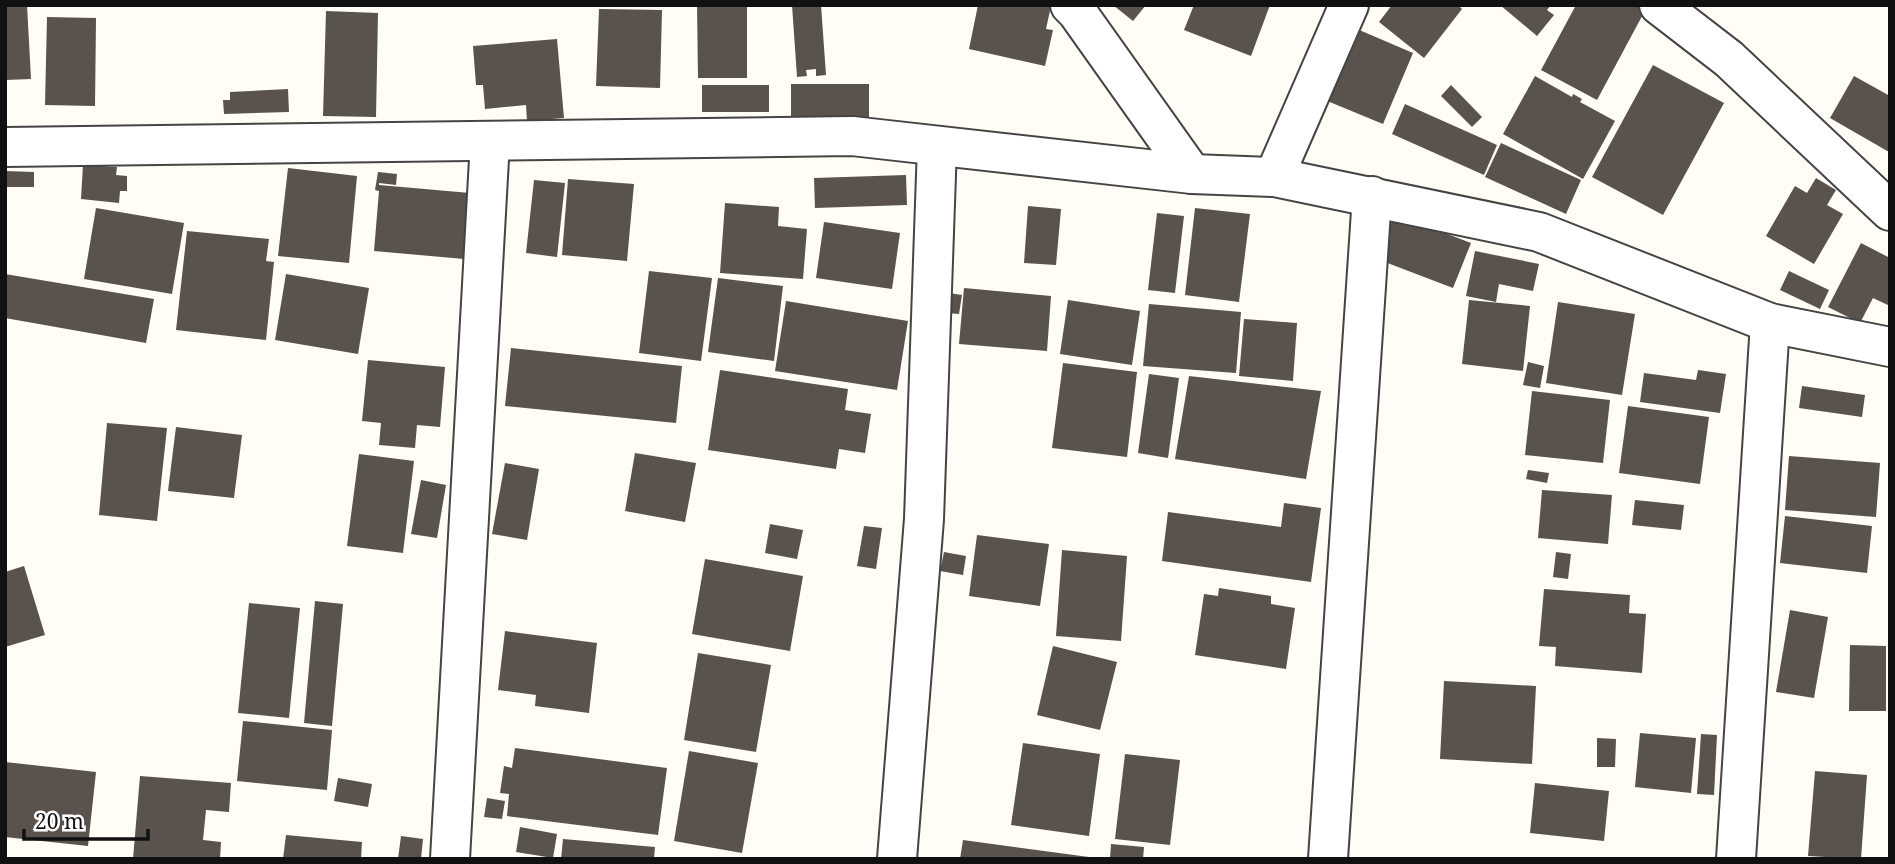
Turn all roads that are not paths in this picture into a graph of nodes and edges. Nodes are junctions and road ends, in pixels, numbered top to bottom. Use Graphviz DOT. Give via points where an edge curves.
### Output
graph roads {
  1 [pos="1070,5"];
  2 [pos="1349,5"];
  3 [pos="1659,5"];
  4 [pos="490,141"];
  5 [pos="937,146"];
  6 [pos="5,147"];
  7 [pos="1192,174"];
  8 [pos="1274,177"];
  9 [pos="1372,196"];
  10 [pos="1890,211"];
  11 [pos="1770,323"];
  12 [pos="1890,347"];
  13 [pos="450,859"];
  14 [pos="897,859"];
  15 [pos="1328,859"];
  16 [pos="1736,859"];
  1 -- 7 [label="street"];
  2 -- 8 [label="street"];
  3 -- 10 [label="street" via="1729,60"];
  4 -- 5 [label="street" via="852,136"];
  4 -- 6 [label="street"];
  4 -- 13 [label="street"];
  5 -- 7 [label="street"];
  5 -- 14 [label="street" via="924,519"];
  7 -- 8 [label="street"];
  8 -- 9 [label="street"];
  9 -- 11 [label="street" via="1539,232"];
  9 -- 15 [label="street"];
  11 -- 12 [label="street"];
  11 -- 16 [label="street"];
}
